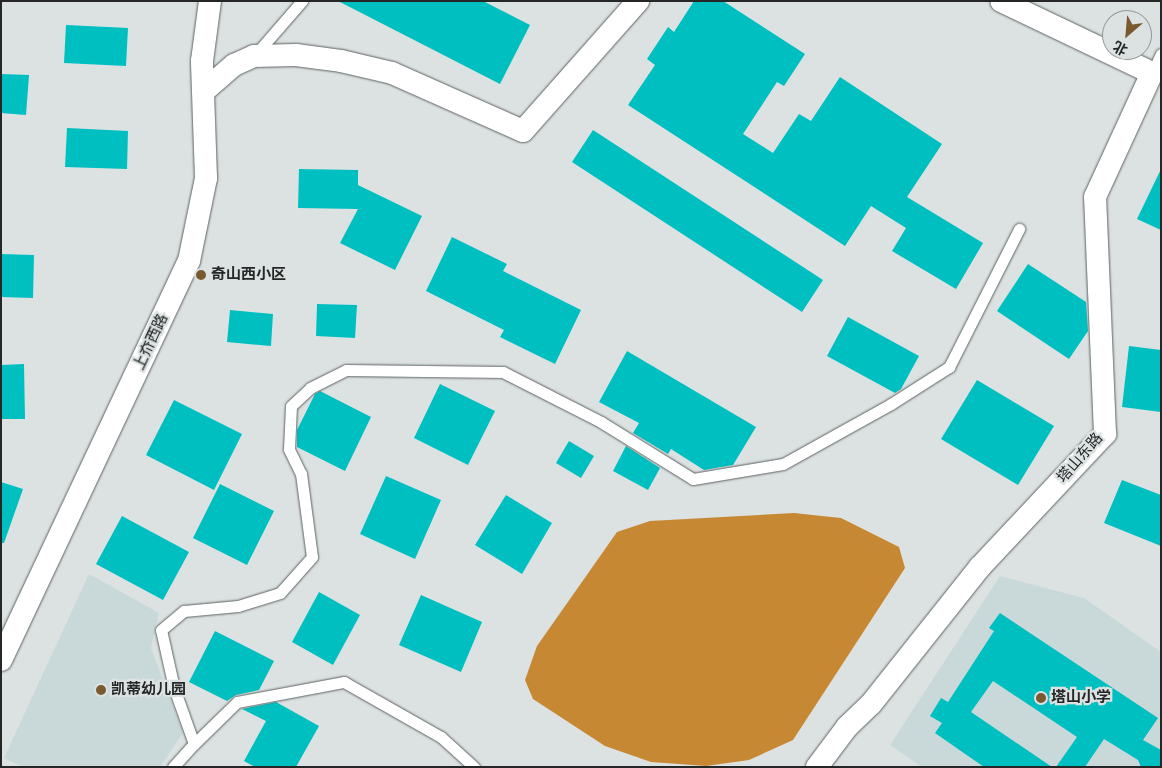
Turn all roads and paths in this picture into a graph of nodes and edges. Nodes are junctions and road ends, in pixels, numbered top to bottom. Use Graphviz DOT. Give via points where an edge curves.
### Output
graph roads {
  1 [pos="210,1"];
  2 [pos="302,1"];
  3 [pos="638,1"];
  4 [pos="1001,1"];
  5 [pos="254,56"];
  6 [pos="1156,64"];
  7 [pos="204,91"];
  8 [pos="1019,229"];
  9 [pos="1,660"];
  10 [pos="194,744"];
  11 [pos="174,767"];
  12 [pos="474,767"];
  13 [pos="817,767"];
  1 -- 7 [label="street, 上夼西路" via="202,60"];
  2 -- 5 [label="lane"];
  3 -- 5 [label="street" via="523,131 392,74 342,61 296,55"];
  4 -- 6 [label="street"];
  5 -- 7 [label="street" via="234,65"];
  6 -- 13 [label="street, 塔山东路" via="1095,197 1105,434 980,566"];
  7 -- 9 [label="street, 上夼西路" via="206,178 189,261"];
  8 -- 10 [label="lane" via="949,366 891,404 782,464 694,478 601,422 503,372 346,370 310,388 291,406 289,449 300,474 312,557 280,592 238,606 184,611 161,630 174,688"];
  10 -- 11 [label="lane"];
  10 -- 12 [label="lane" via="237,702 344,682 441,737"];
}
